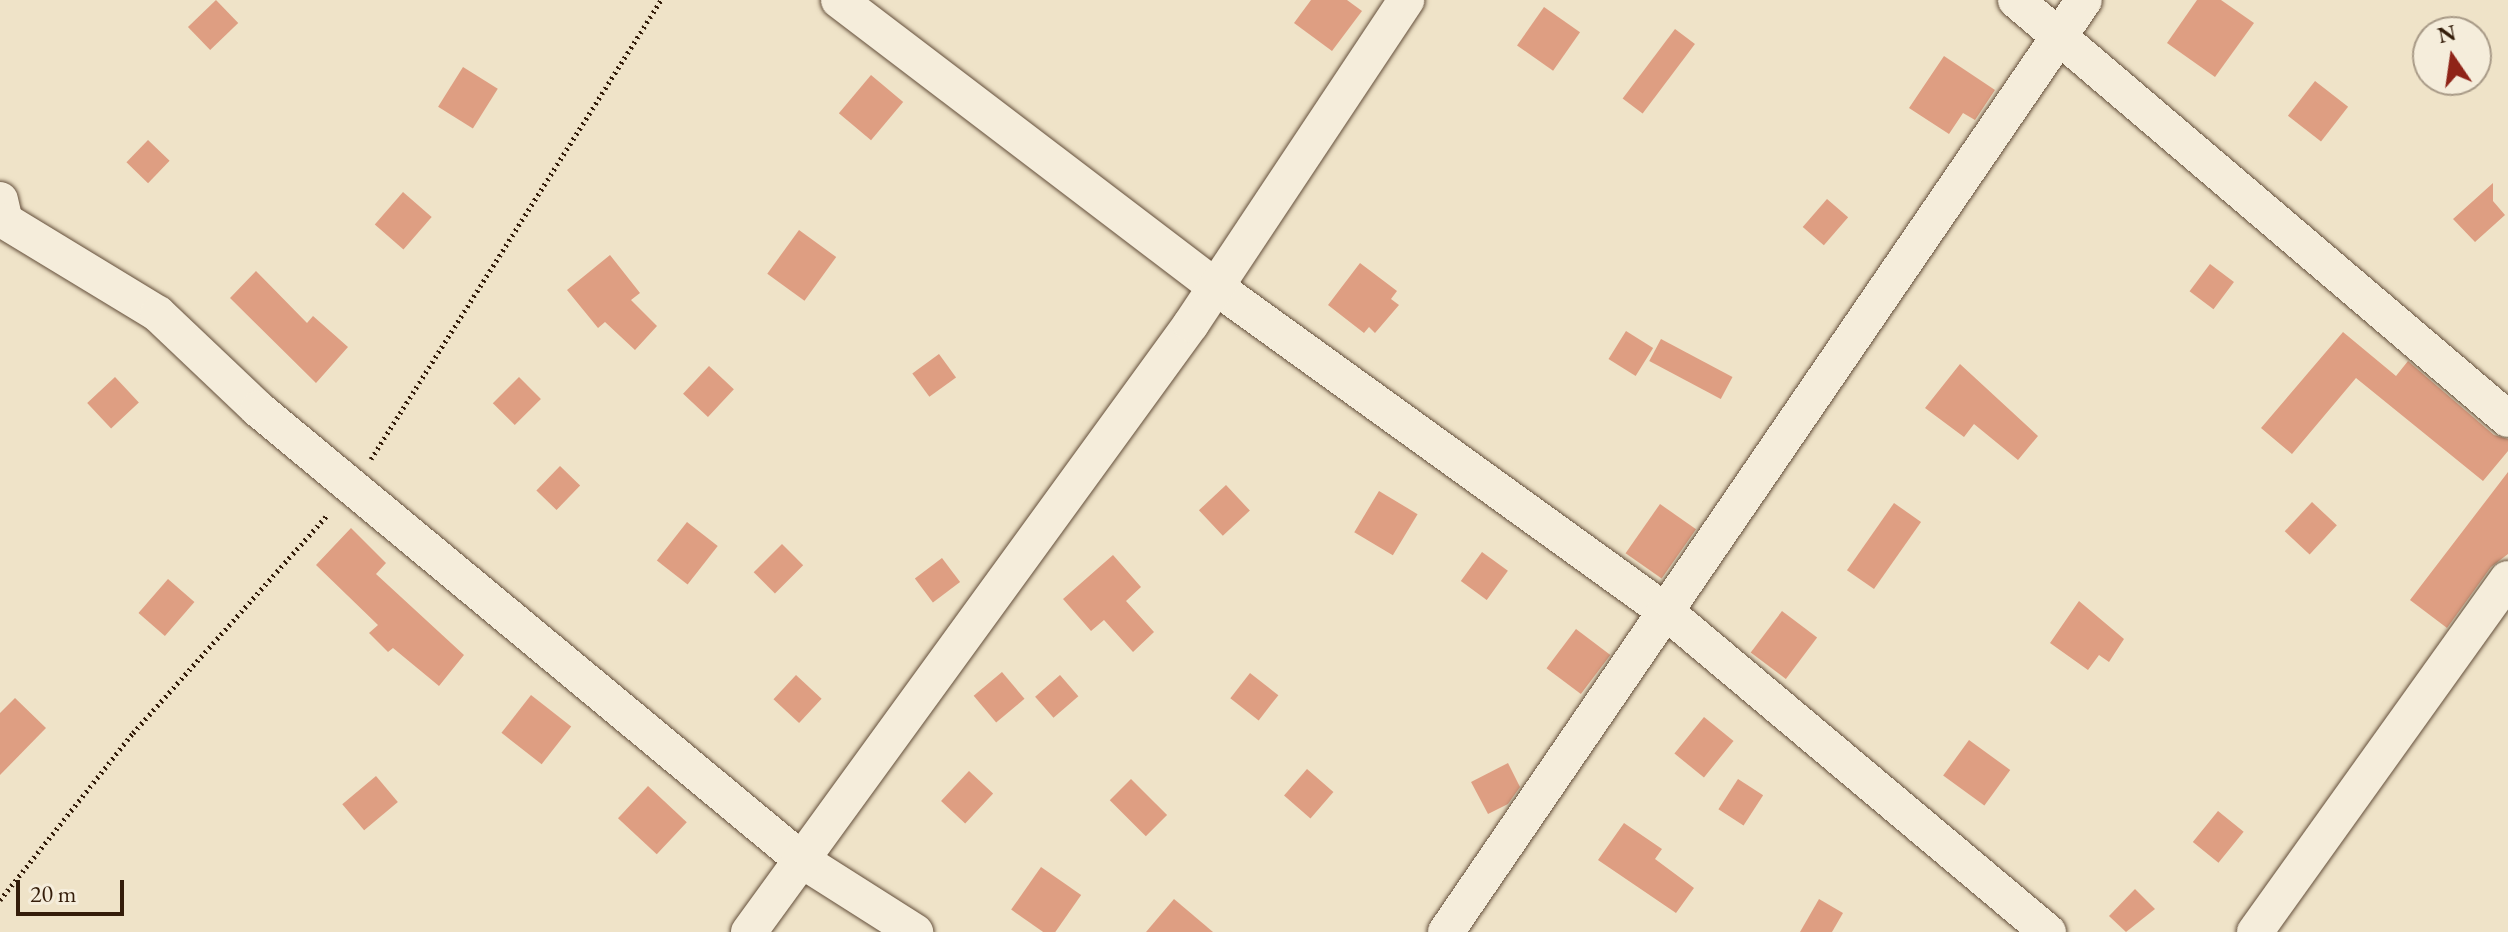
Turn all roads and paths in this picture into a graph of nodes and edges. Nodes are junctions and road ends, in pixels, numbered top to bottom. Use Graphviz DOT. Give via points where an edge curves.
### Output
graph roads {
  1 [pos="839,0"];
  2 [pos="1406,0"];
  3 [pos="2016,0"];
  4 [pos="2084,0"];
  5 [pos="2062,33"];
  6 [pos="0,200"];
  7 [pos="1216,287"];
  8 [pos="2508,419"];
  9 [pos="2508,579"];
  10 [pos="1665,611"];
  11 [pos="803,861"];
  12 [pos="749,932"];
  13 [pos="915,932"];
  14 [pos="1446,932"];
  15 [pos="2048,932"];
  16 [pos="2255,932"];
  1 -- 7 [label="street"];
  2 -- 7 [label="street"];
  3 -- 5 [label="street"];
  4 -- 5 [label="street"];
  5 -- 8 [label="street"];
  5 -- 10 [label="street"];
  6 -- 11 [label="street" via="5,221 158,314 258,409"];
  7 -- 10 [label="street"];
  7 -- 11 [label="street"];
  9 -- 16 [label="street"];
  10 -- 14 [label="street"];
  10 -- 15 [label="street"];
  11 -- 12 [label="street"];
  11 -- 13 [label="street"];
}
